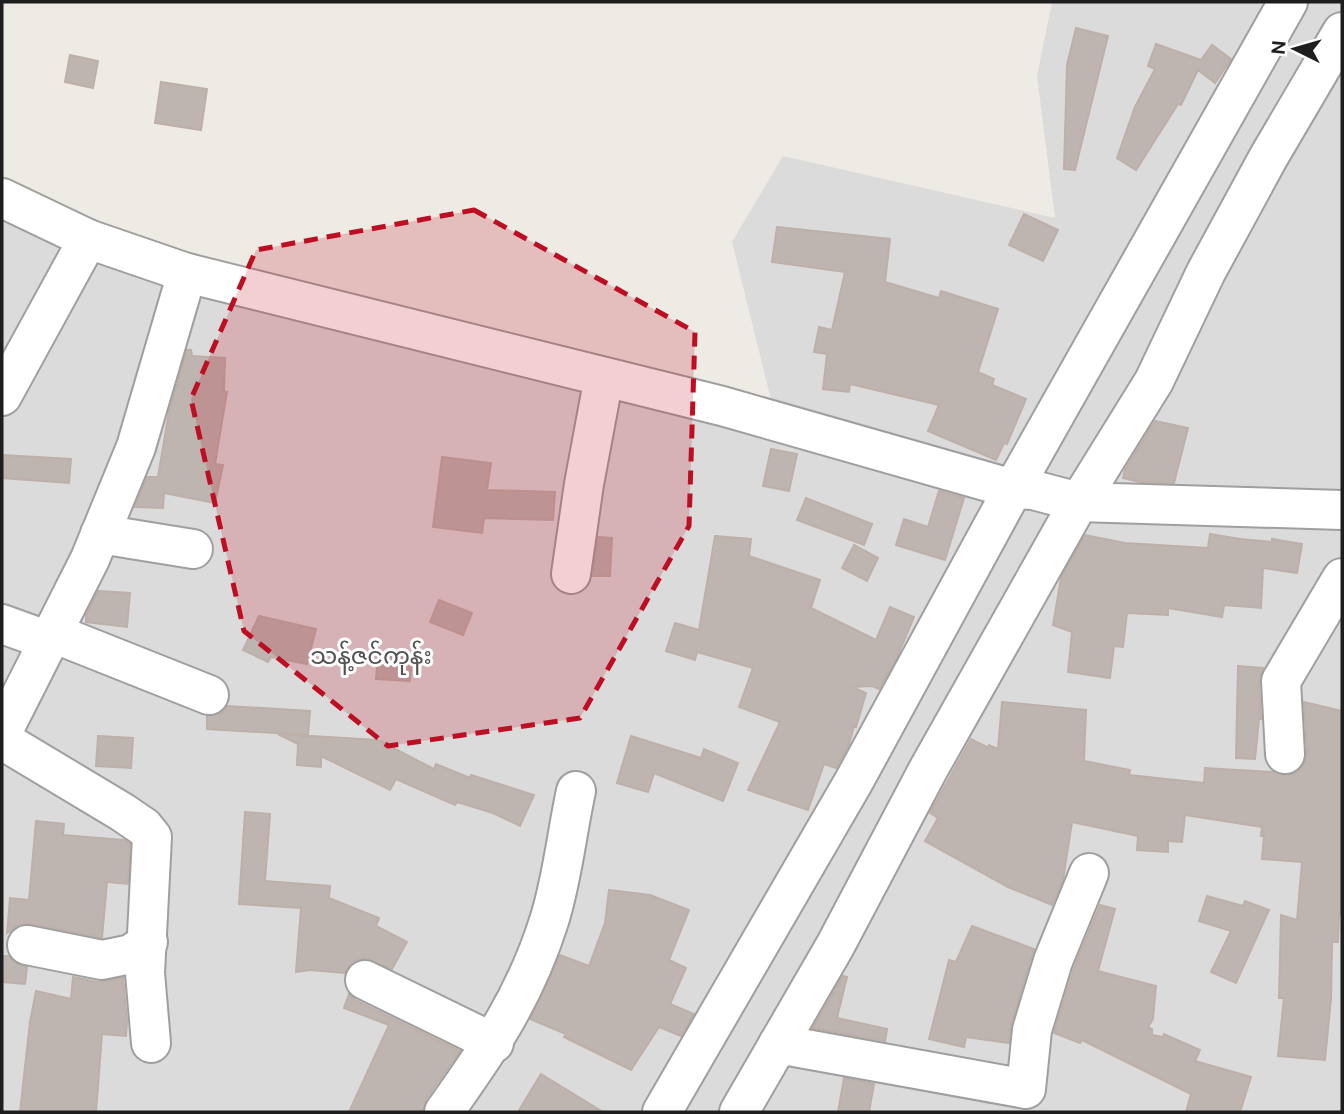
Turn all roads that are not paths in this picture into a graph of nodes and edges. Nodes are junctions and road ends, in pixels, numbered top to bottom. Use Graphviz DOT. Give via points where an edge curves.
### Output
graph roads {
  1 [pos="1288,2"];
  2 [pos="1342,32"];
  3 [pos="2,198"];
  4 [pos="88,239"];
  5 [pos="187,273"];
  6 [pos="604,377"];
  7 [pos="2,396"];
  8 [pos="1013,489"];
  9 [pos="1079,502"];
  10 [pos="1342,510"];
  11 [pos="100,534"];
  12 [pos="193,549"];
  13 [pos="571,573"];
  14 [pos="1342,578"];
  15 [pos="3,625"];
  16 [pos="51,637"];
  17 [pos="209,695"];
  18 [pos="2,733"];
  19 [pos="2,740"];
  20 [pos="1285,754"];
  21 [pos="576,791"];
  22 [pos="1089,873"];
  23 [pos="148,942"];
  24 [pos="27,945"];
  25 [pos="365,980"];
  26 [pos="151,1042"];
  27 [pos="494,1042"];
  28 [pos="778,1044"];
  29 [pos="750,1110"];
  30 [pos="444,1112"];
  31 [pos="662,1112"];
  1 -- 8 [label="street"];
  2 -- 9 [label="street" via="1206,272 1154,381"];
  3 -- 4 [label="street"];
  4 -- 5 [label="street"];
  4 -- 7 [label="street"];
  5 -- 6 [label="street"];
  5 -- 11 [label="street" via="136,447"];
  6 -- 8 [label="street"];
  6 -- 13 [label="street"];
  8 -- 9 [label="street"];
  8 -- 31 [label="street" via="854,781"];
  9 -- 10 [label="street"];
  9 -- 28 [label="street"];
  11 -- 12 [label="street"];
  11 -- 16 [label="street"];
  14 -- 20 [label="street" via="1281,681"];
  15 -- 16 [label="street"];
  16 -- 17 [label="street"];
  16 -- 18 [label="street"];
  19 -- 23 [label="street" via="122,812 152,836"];
  21 -- 27 [label="street" via="550,919 533,965"];
  22 -- 28 [label="street" via="1053,961 1032,1030 1026,1089"];
  23 -- 24 [label="street" via="131,954 102,960"];
  23 -- 26 [label="street" via="145,973"];
  25 -- 27 [label="street"];
  27 -- 30 [label="street"];
  28 -- 29 [label="street"];
}
